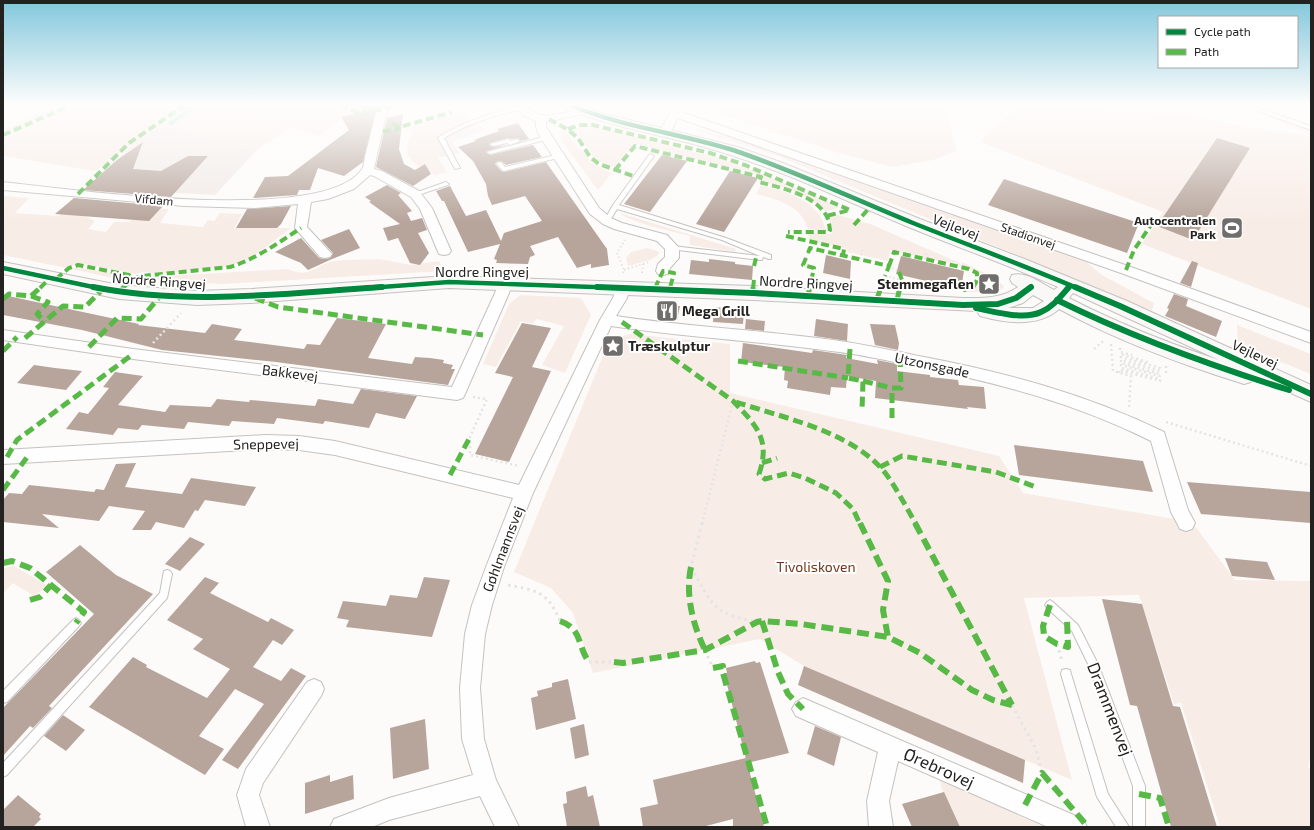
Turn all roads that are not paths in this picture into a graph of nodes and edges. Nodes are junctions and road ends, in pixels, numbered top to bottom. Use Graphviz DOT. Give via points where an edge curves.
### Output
graph roads {
  1 [pos="374,144"];
  2 [pos="444,144"];
  3 [pos="519,144"];
  4 [pos="551,144"];
  5 [pos="707,144"];
  6 [pos="772,144"];
  7 [pos="490,152"];
  8 [pos="560,156"];
  9 [pos="651,156"];
  10 [pos="499,163"];
  11 [pos="457,168"];
  12 [pos="368,170"];
  13 [pos="446,184"];
  14 [pos="3,186"];
  15 [pos="415,194"];
  16 [pos="305,200"];
  17 [pos="615,206"];
  18 [pos="607,221"];
  19 [pos="914,223"];
  20 [pos="672,248"];
  21 [pos="444,251"];
  22 [pos="325,254"];
  23 [pos="769,257"];
  24 [pos="760,258"];
  25 [pos="3,268"];
  26 [pos="662,271"];
  27 [pos="624,278"];
  28 [pos="505,283"];
  29 [pos="1031,287"];
  30 [pos="1064,292"];
  31 [pos="963,305"];
  32 [pos="607,320"];
  33 [pos="3,335"];
  34 [pos="1311,338"];
  35 [pos="1311,395"];
  36 [pos="3,457"];
  37 [pos="524,493"];
  38 [pos="1186,523"];
  39 [pos="167,574"];
  40 [pos="1050,604"];
  41 [pos="76,623"];
  42 [pos="1066,674"];
  43 [pos="314,689"];
  44 [pos="3,698"];
  45 [pos="803,709"];
  46 [pos="890,746"];
  47 [pos="3,771"];
  48 [pos="486,783"];
  49 [pos="258,827"];
  50 [pos="342,827"];
  51 [pos="508,827"];
  52 [pos="881,827"];
  53 [pos="1075,827"];
  54 [pos="1123,827"];
  55 [pos="1139,827"];
  1 -- 12 [label="street"];
  2 -- 11 [label="lane"];
  3 -- 7 [label="lane"];
  4 -- 8 [label="street"];
  5 -- 19 [label="main road, Vejlevej" via="777,166"];
  6 -- 34 [label="street, Stadionvej"];
  8 -- 10 [label="lane" via="504,169"];
  8 -- 18 [label="street" via="594,211"];
  9 -- 17 [label="lane"];
  12 -- 15 [label="street"];
  12 -- 16 [label="street, Vifdam" via="338,191"];
  13 -- 15 [label="lane"];
  14 -- 16 [label="street, Vifdam" via="231,205"];
  15 -- 21 [label="street" via="426,208"];
  16 -- 22 [label="street" via="301,228"];
  17 -- 18 [label="lane"];
  17 -- 23 [label="lane" via="724,239"];
  18 -- 20 [label="street" via="662,238"];
  19 -- 29 [label="main road, Vejlevej"];
  19 -- 30 [label="main road, Vejlevej" via="1021,264"];
  20 -- 24 [label="lane"];
  20 -- 26 [label="street" via="672,258"];
  25 -- 28 [label="main road, Nordre Ringvej" via="119,292 197,298 449,282"];
  27 -- 28 [label="main road, Nordre Ringvej"];
  27 -- 31 [label="main road, Nordre Ringvej"];
  27 -- 32 [label="street, Gøhlmannsvej" via="620,298"];
  28 -- 33 [label="street, Bakkevej" via="457,394 141,355"];
  29 -- 30 [label="main road"];
  29 -- 31 [label="main road, Nordre Ringvej" via="1016,298 998,304"];
  30 -- 31 [label="main road, Nordre Ringvej" via="1039,314 992,312"];
  30 -- 35 [label="main road, Vejlevej" via="1120,306"];
  30 -- 35 [label="main road, Vejlevej" via="1108,324 1173,352 1236,374"];
  32 -- 37 [label="street, Gøhlmannsvej"];
  32 -- 38 [label="street, Utzonsgade" via="821,344 938,365 1068,399 1129,422 1158,438 1180,512"];
  36 -- 37 [label="street, Sneppevej" via="299,442 335,448"];
  37 -- 48 [label="street, Gøhlmannsvej" via="495,567 475,634 470,688 473,739"];
  39 -- 47 [label="lane" via="164,595"];
  40 -- 55 [label="lane, Drammenvej" via="1075,628 1093,664 1139,786"];
  41 -- 44 [label="lane"];
  42 -- 54 [label="lane, Drammenvej" via="1103,797"];
  43 -- 49 [label="street" via="254,777 248,795"];
  45 -- 46 [label="street, Ørebrovej"];
  46 -- 52 [label="street" via="878,801"];
  46 -- 53 [label="street, Ørebrovej"];
  48 -- 50 [label="street" via="389,809"];
  48 -- 51 [label="street, Gøhlmannsvej"];
}
